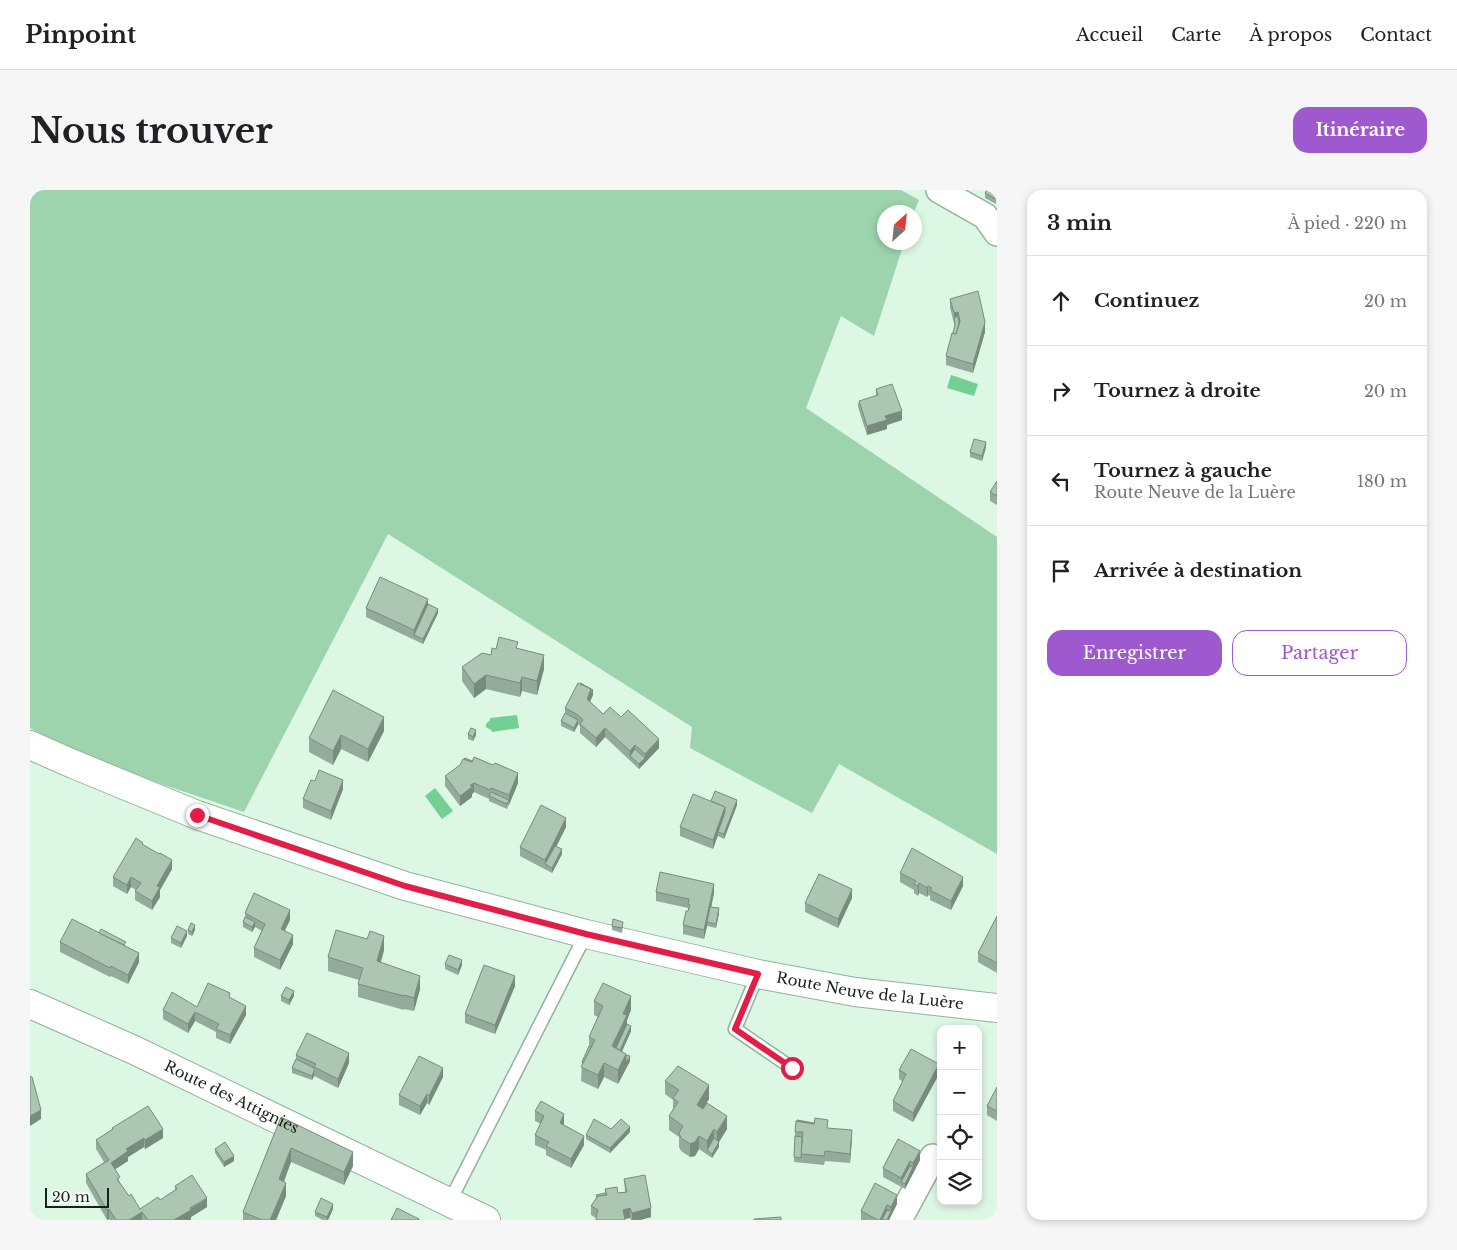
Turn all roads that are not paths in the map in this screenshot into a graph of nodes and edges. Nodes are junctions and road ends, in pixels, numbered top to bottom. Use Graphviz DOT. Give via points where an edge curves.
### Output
graph roads {
  1 [pos="940,190"];
  2 [pos="997,233"];
  3 [pos="30,745"];
  4 [pos="586,934"];
  5 [pos="758,974"];
  6 [pos="30,1004"];
  7 [pos="997,1008"];
  8 [pos="792,1068"];
  9 [pos="933,1157"];
  10 [pos="449,1203"];
  11 [pos="486,1220"];
  12 [pos="899,1220"];
  1 -- 2 [label="street" via="985,216"];
  3 -- 4 [label="street, Route Neuve de la Luère" via="197,815 353,869"];
  4 -- 5 [label="street, Route Neuve de la Luère"];
  4 -- 10 [label="lane"];
  5 -- 7 [label="street, Route Neuve de la Luère" via="855,992"];
  5 -- 8 [label="lane" via="735,1029"];
  6 -- 10 [label="street, Route des Attignies" via="134,1050"];
  9 -- 12 [label="street"];
  10 -- 11 [label="street, Route des Attignies"];
}
